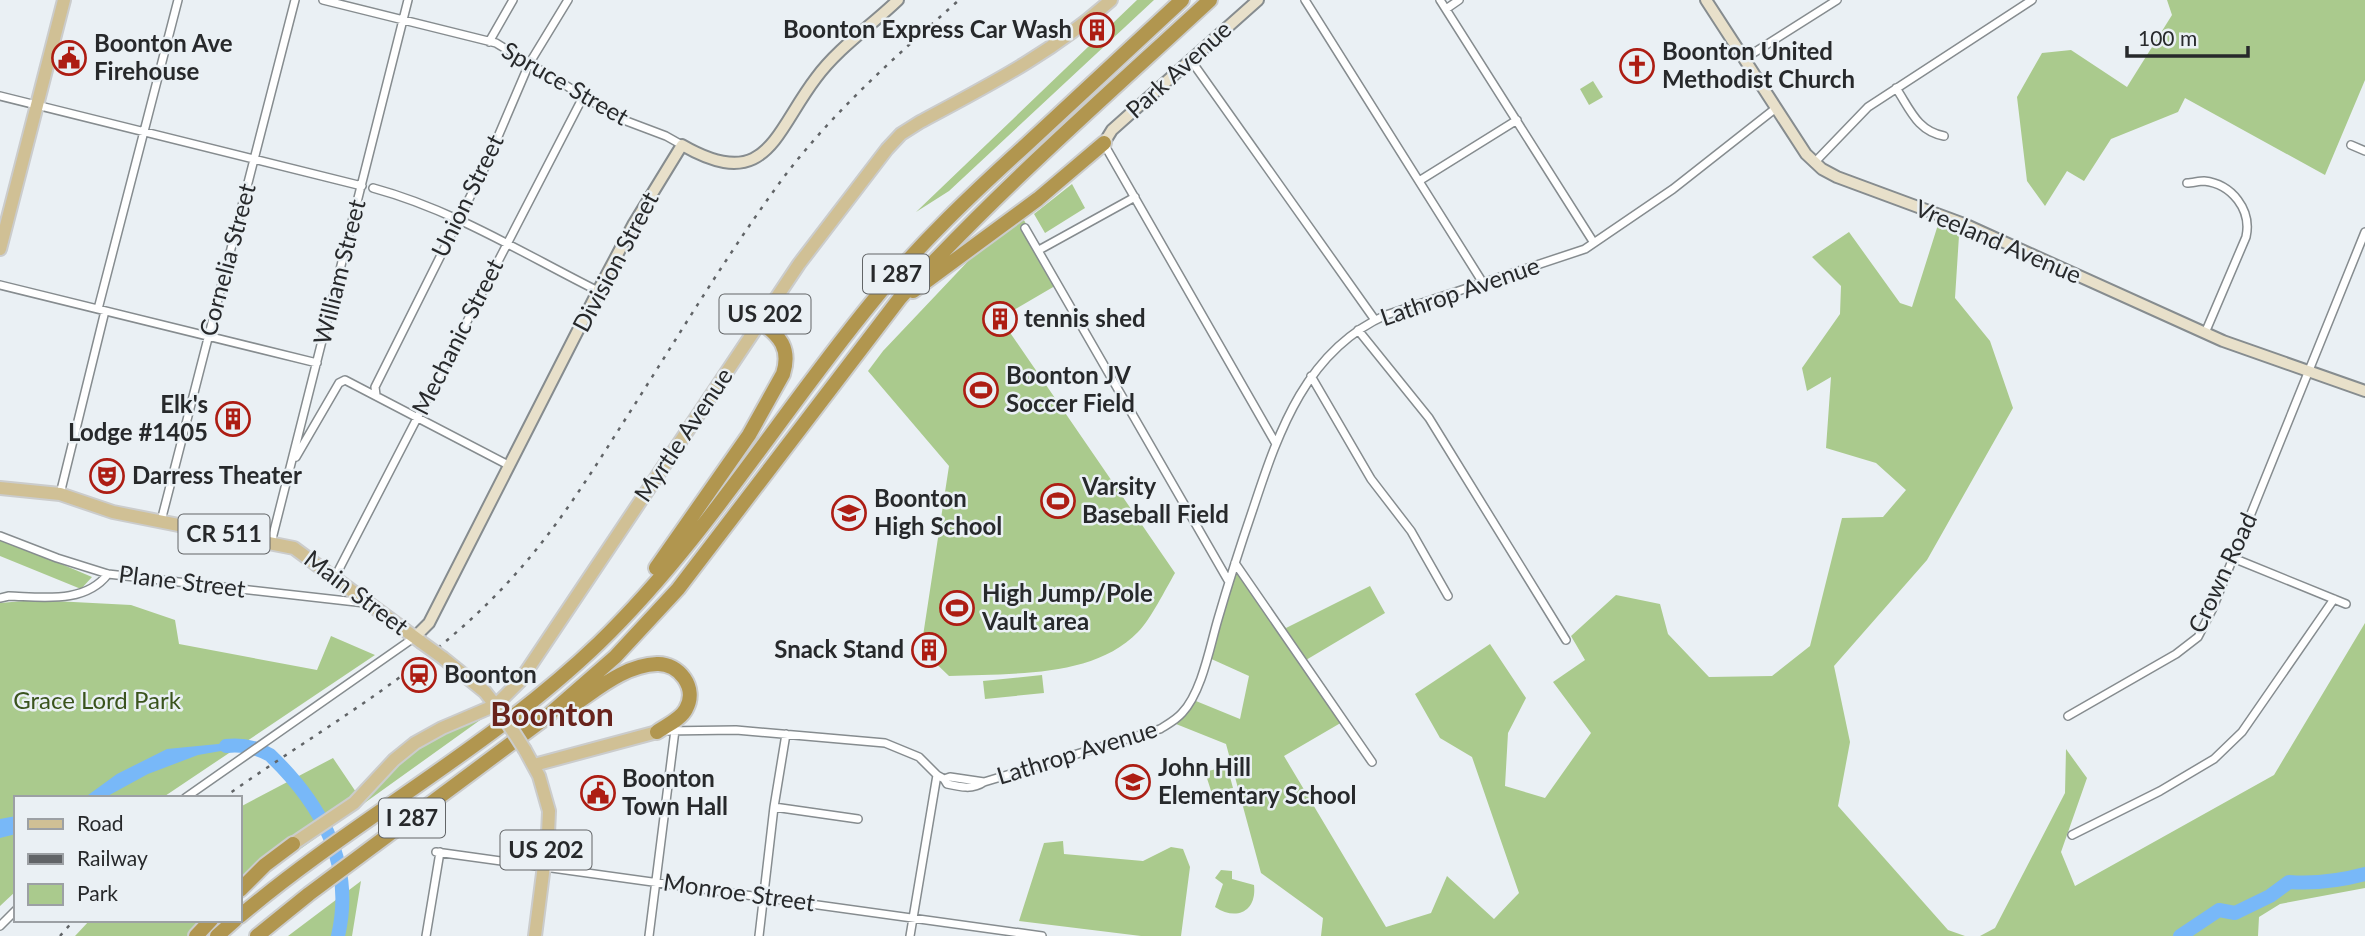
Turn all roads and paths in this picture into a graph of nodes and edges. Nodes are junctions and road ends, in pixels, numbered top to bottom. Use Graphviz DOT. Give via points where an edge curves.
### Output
graph roads {
  1 [pos="64,0"];
  2 [pos="178,0"];
  3 [pos="295,0"];
  4 [pos="323,0"];
  5 [pos="408,0"];
  6 [pos="513,0"];
  7 [pos="568,0"];
  8 [pos="898,0"];
  9 [pos="1111,0"];
  10 [pos="1182,0"];
  11 [pos="1210,0"];
  12 [pos="1258,0"];
  13 [pos="1304,0"];
  14 [pos="1440,0"];
  15 [pos="1459,0"];
  16 [pos="1706,0"];
  17 [pos="1837,0"];
  18 [pos="2032,0"];
  19 [pos="1446,9"];
  20 [pos="403,19"];
  21 [pos="489,42"];
  22 [pos="1190,59"];
  23 [pos="1744,59"];
  24 [pos="529,64"];
  25 [pos="1896,88"];
  26 [pos="0,96"];
  27 [pos="583,97"];
  28 [pos="36,105"];
  29 [pos="1776,108"];
  30 [pos="1517,120"];
  31 [pos="142,132"];
  32 [pos="1944,136"];
  33 [pos="1104,143"];
  34 [pos="682,145"];
  35 [pos="2351,145"];
  36 [pos="2365,151"];
  37 [pos="254,160"];
  38 [pos="1814,163"];
  39 [pos="1419,181"];
  40 [pos="2187,183"];
  41 [pos="362,186"];
  42 [pos="373,188"];
  43 [pos="1135,197"];
  44 [pos="458,219"];
  45 [pos="1025,228"];
  46 [pos="2365,232"];
  47 [pos="506,243"];
  48 [pos="1594,243"];
  49 [pos="0,249"];
  50 [pos="1039,250"];
  51 [pos="1483,283"];
  52 [pos="0,285"];
  53 [pos="598,291"];
  54 [pos="900,298"];
  55 [pos="101,310"];
  56 [pos="1375,320"];
  57 [pos="760,322"];
  58 [pos="1358,330"];
  59 [pos="2205,333"];
  60 [pos="208,336"];
  61 [pos="317,363"];
  62 [pos="2308,371"];
  63 [pos="1311,376"];
  64 [pos="2365,391"];
  65 [pos="376,395"];
  66 [pos="417,417"];
  67 [pos="1276,443"];
  68 [pos="291,464"];
  69 [pos="510,466"];
  70 [pos="0,488"];
  71 [pos="60,494"];
  72 [pos="162,521"];
  73 [pos="0,536"];
  74 [pos="271,543"];
  75 [pos="2233,558"];
  76 [pos="1235,563"];
  77 [pos="108,574"];
  78 [pos="335,577"];
  79 [pos="1229,582"];
  80 [pos="652,586"];
  81 [pos="1448,596"];
  82 [pos="0,598"];
  83 [pos="2334,599"];
  84 [pos="369,603"];
  85 [pos="2346,604"];
  86 [pos="418,640"];
  87 [pos="1566,640"];
  88 [pos="498,708"];
  89 [pos="2068,716"];
  90 [pos="675,730"];
  91 [pos="657,732"];
  92 [pos="786,734"];
  93 [pos="495,757"];
  94 [pos="1371,762"];
  95 [pos="534,765"];
  96 [pos="941,777"];
  97 [pos="188,796"];
  98 [pos="774,807"];
  99 [pos="858,820"];
  100 [pos="2072,835"];
  101 [pos="297,841"];
  102 [pos="544,866"];
  103 [pos="656,882"];
  104 [pos="242,888"];
  105 [pos="763,896"];
  106 [pos="14,912"];
  107 [pos="242,914"];
  108 [pos="913,918"];
  109 [pos="209,922"];
  110 [pos="233,922"];
  111 [pos="0,926"];
  112 [pos="1023,935"];
  113 [pos="196,936"];
  114 [pos="217,936"];
  115 [pos="257,936"];
  116 [pos="426,936"];
  117 [pos="535,936"];
  118 [pos="649,936"];
  119 [pos="759,936"];
  120 [pos="910,936"];
  121 [pos="1042,936"];
  1 -- 28 [label="main road"];
  2 -- 31 [label="street"];
  3 -- 37 [label="street, Cornelia Street"];
  4 -- 20 [label="street, Spruce Street"];
  5 -- 20 [label="street, William Street"];
  6 -- 21 [label="street"];
  7 -- 24 [label="street, Union Street"];
  8 -- 34 [label="street" via="815,79 781,134 757,157 728,163"];
  9 -- 57 [label="main road, Myrtle Avenue / US 202" via="1041,55 901,134 812,245"];
  10 -- 80 [label="highway, I 287" via="914,254"];
  11 -- 54 [label="highway, I 287" via="985,209"];
  12 -- 22 [label="street, Park Avenue"];
  13 -- 39 [label="street"];
  14 -- 19 [label="street"];
  15 -- 19 [label="street"];
  16 -- 23 [label="street, Vreeland Avenue"];
  17 -- 23 [label="street"];
  18 -- 25 [label="street"];
  19 -- 30 [label="street"];
  20 -- 21 [label="street, Spruce Street"];
  20 -- 41 [label="street, William Street"];
  21 -- 24 [label="street, Spruce Street"];
  22 -- 33 [label="street, Park Avenue" via="1112,130"];
  22 -- 56 [label="street"];
  23 -- 29 [label="street, Vreeland Avenue"];
  24 -- 27 [label="street, Spruce Street"];
  24 -- 44 [label="street, Union Street"];
  25 -- 32 [label="street" via="1922,128"];
  25 -- 38 [label="street" via="1854,119"];
  26 -- 28 [label="street"];
  27 -- 34 [label="street, Spruce Street"];
  27 -- 47 [label="street, Mechanic Street"];
  28 -- 31 [label="street"];
  28 -- 49 [label="main road"];
  29 -- 38 [label="street, Vreeland Avenue"];
  29 -- 48 [label="street, Lathrop Avenue" via="1673,189"];
  30 -- 39 [label="street"];
  30 -- 48 [label="street"];
  31 -- 37 [label="street"];
  31 -- 55 [label="street"];
  33 -- 43 [label="street"];
  33 -- 54 [label="highway" via="1022,211"];
  34 -- 53 [label="street, Division Street"];
  35 -- 36 [label="street"];
  37 -- 41 [label="street"];
  37 -- 60 [label="street, Cornelia Street"];
  38 -- 59 [label="street, Vreeland Avenue" via="1846,181 1964,224"];
  39 -- 51 [label="street"];
  40 -- 59 [label="street" via="2204,181 2226,191 2242,205 2248,221 2246,237"];
  41 -- 61 [label="street, William Street"];
  42 -- 44 [label="street"];
  43 -- 50 [label="street"];
  43 -- 67 [label="street"];
  44 -- 47 [label="street"];
  44 -- 65 [label="street, Union Street" via="375,387"];
  45 -- 50 [label="street"];
  46 -- 62 [label="street, Crown Road"];
  47 -- 53 [label="street"];
  47 -- 66 [label="street, Mechanic Street"];
  48 -- 51 [label="street, Lathrop Avenue"];
  50 -- 79 [label="street"];
  51 -- 56 [label="street, Lathrop Avenue"];
  52 -- 55 [label="street"];
  53 -- 69 [label="street, Division Street"];
  54 -- 93 [label="highway, I 287" via="657,613 585,685"];
  55 -- 60 [label="street"];
  55 -- 71 [label="street"];
  56 -- 58 [label="street, Lathrop Avenue"];
  57 -- 80 [label="highway" via="775,332 785,347 783,374 733,460 657,567"];
  57 -- 88 [label="main road, Myrtle Avenue / US 202" via="527,672"];
  58 -- 63 [label="street, Lathrop Avenue"];
  58 -- 87 [label="street" via="1429,418"];
  59 -- 62 [label="street, Vreeland Avenue"];
  60 -- 61 [label="street"];
  60 -- 72 [label="street, Cornelia Street"];
  61 -- 68 [label="street, William Street"];
  62 -- 64 [label="street, Vreeland Avenue"];
  62 -- 75 [label="street, Crown Road"];
  63 -- 67 [label="street, Lathrop Avenue"];
  63 -- 81 [label="street" via="1371,479 1412,531"];
  65 -- 66 [label="street"];
  65 -- 68 [label="street" via="349,381 339,383"];
  66 -- 69 [label="street"];
  66 -- 78 [label="street, Mechanic Street"];
  67 -- 76 [label="street, Lathrop Avenue"];
  68 -- 74 [label="street, William Street"];
  69 -- 86 [label="street, Division Street"];
  70 -- 71 [label="main road, Main Street / CR 511"];
  71 -- 72 [label="main road, Main Street / CR 511" via="113,512"];
  72 -- 74 [label="main road, Main Street / CR 511"];
  73 -- 77 [label="street, Plane Street"];
  74 -- 78 [label="main road, Main Street / CR 511" via="301,551"];
  75 -- 83 [label="street"];
  75 -- 89 [label="street, Crown Road" via="2198,637"];
  76 -- 79 [label="street, Lathrop Avenue"];
  76 -- 94 [label="street"];
  77 -- 82 [label="street" via="100,584 75,596"];
  77 -- 84 [label="street, Plane Street"];
  78 -- 84 [label="main road, Main Street / CR 511"];
  79 -- 96 [label="street, Lathrop Avenue" via="1196,689 1174,720 1150,733 975,787 947,784"];
  80 -- 107 [label="highway, I 287" via="531,703"];
  83 -- 85 [label="street"];
  83 -- 100 [label="street" via="2242,732 2214,759"];
  84 -- 86 [label="main road, Main Street / CR 511"];
  86 -- 88 [label="main road, Main Street / CR 511, bridge" via="478,686"];
  86 -- 97 [label="street"];
  88 -- 95 [label="main road, Main Street / US 202, bridge"];
  88 -- 101 [label="main road, Myrtle Avenue" via="415,743 365,793"];
  90 -- 91 [label="street, Lathrop Avenue"];
  90 -- 92 [label="street, Lathrop Avenue"];
  90 -- 103 [label="street"];
  91 -- 93 [label="highway" via="684,712 690,699 684,677 671,667 656,664 616,677"];
  91 -- 95 [label="main road, Lathrop Avenue"];
  92 -- 96 [label="street, Lathrop Avenue" via="896,746 919,757"];
  92 -- 98 [label="street"];
  93 -- 115 [label="highway, I 287"];
  95 -- 102 [label="main road, US 202" via="549,811"];
  96 -- 108 [label="street"];
  98 -- 99 [label="street"];
  98 -- 105 [label="street"];
  101 -- 104 [label="highway"];
  102 -- 103 [label="street, Monroe Street"];
  102 -- 116 [label="street, Monroe Street" via="438,852"];
  102 -- 117 [label="main road, US 202"];
  103 -- 105 [label="street, Monroe Street"];
  103 -- 118 [label="street"];
  105 -- 108 [label="street, Monroe Street"];
  105 -- 119 [label="street"];
  106 -- 111 [label="street"];
  108 -- 112 [label="street, Monroe Street"];
  108 -- 120 [label="street"];
  109 -- 113 [label="highway"];
  110 -- 114 [label="highway"];
  112 -- 121 [label="street, Monroe Street"];
}
